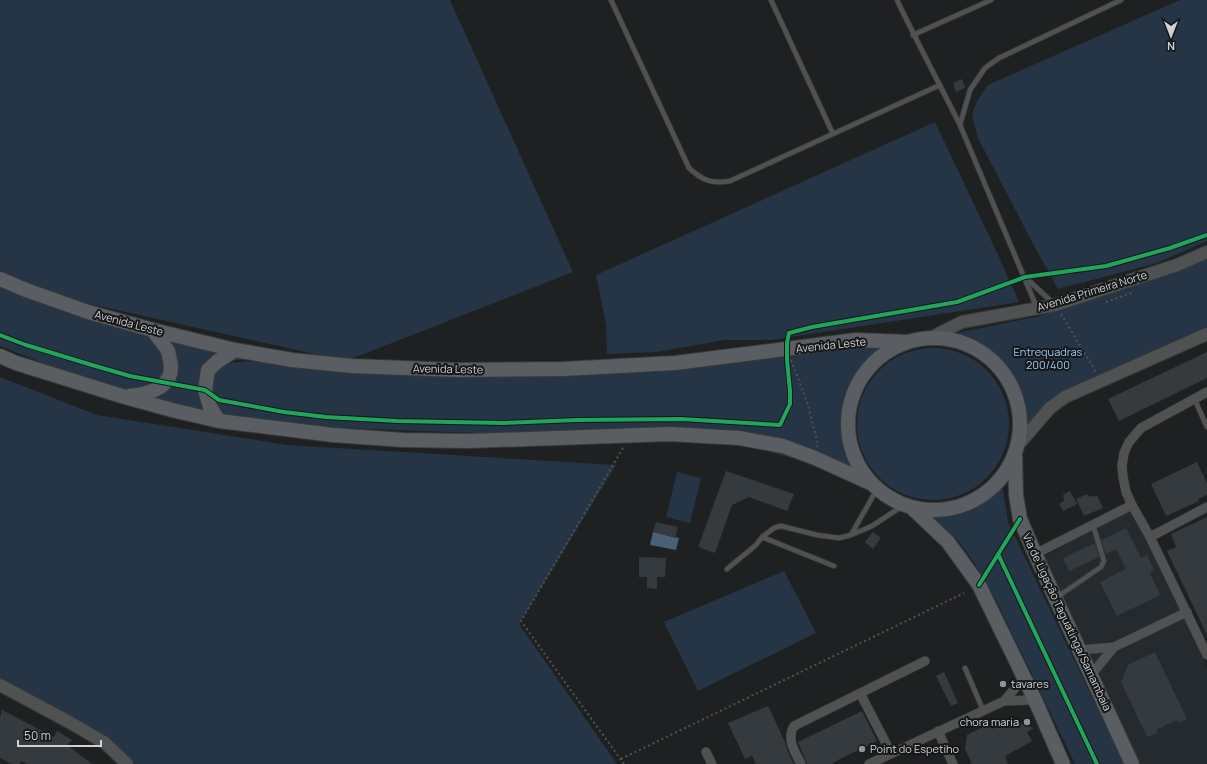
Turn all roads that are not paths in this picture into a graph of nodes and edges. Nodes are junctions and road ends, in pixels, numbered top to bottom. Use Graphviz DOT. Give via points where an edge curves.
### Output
graph roads {
  1 [pos="611,0"];
  2 [pos="771,0"];
  3 [pos="897,0"];
  4 [pos="991,0"];
  5 [pos="1121,0"];
  6 [pos="913,35"];
  7 [pos="940,85"];
  8 [pos="960,125"];
  9 [pos="833,134"];
  10 [pos="1207,252"];
  11 [pos="1025,277"];
  12 [pos="0,279"];
  13 [pos="1037,308"];
  14 [pos="1058,309"];
  15 [pos="153,330"];
  16 [pos="1207,334"];
  17 [pos="930,338"];
  18 [pos="907,342"];
  19 [pos="235,350"];
  20 [pos="0,356"];
  21 [pos="1207,392"];
  22 [pos="125,397"];
  23 [pos="1194,398"];
  24 [pos="219,421"];
  25 [pos="1207,427"];
  26 [pos="1016,449"];
  27 [pos="874,486"];
  28 [pos="1132,505"];
  29 [pos="908,506"];
  30 [pos="1207,507"];
  31 [pos="1093,525"];
  32 [pos="850,535"];
  33 [pos="762,537"];
  34 [pos="1150,537"];
  35 [pos="1035,554"];
  36 [pos="834,566"];
  37 [pos="727,569"];
  38 [pos="1056,598"];
  39 [pos="1187,612"];
  40 [pos="1114,647"];
  41 [pos="1080,650"];
  42 [pos="1207,655"];
  43 [pos="925,661"];
  44 [pos="966,668"];
  45 [pos="1091,675"];
  46 [pos="1024,678"];
  47 [pos="0,685"];
  48 [pos="860,693"];
  49 [pos="1004,700"];
  50 [pos="1035,700"];
  51 [pos="983,710"];
  52 [pos="938,731"];
  53 [pos="706,752"];
  54 [pos="891,754"];
  55 [pos="127,764"];
  56 [pos="712,764"];
  57 [pos="801,764"];
  58 [pos="871,764"];
  59 [pos="953,764"];
  60 [pos="1062,764"];
  61 [pos="1132,764"];
  1 -- 9 [label="lane" via="689,168 697,176 719,183 730,181"];
  2 -- 9 [label="lane"];
  3 -- 6 [label="lane"];
  4 -- 6 [label="lane"];
  5 -- 8 [label="lane" via="999,58 985,68 970,90"];
  6 -- 7 [label="lane"];
  7 -- 8 [label="lane"];
  7 -- 9 [label="lane"];
  8 -- 11 [label="lane"];
  10 -- 14 [label="main road, Avenida Primeira Norte"];
  11 -- 13 [label="lane"];
  11 -- 14 [label="lane"];
  12 -- 15 [label="main road, Avenida Leste" via="88,312"];
  13 -- 14 [label="main road, Avenida Primeira Norte"];
  13 -- 17 [label="main road, Avenida Primeira Norte" via="962,322"];
  15 -- 19 [label="main road, Avenida Leste"];
  15 -- 22 [label="main road" via="168,351 170,375 157,390"];
  16 -- 26 [label="main road" via="1065,397 1050,408"];
  17 -- 18 [label="main road, Via de Ligação Taguatinga/Samambaia"];
  17 -- 26 [label="main road, Via de Ligação Taguatinga/Samambaia" via="957,341 981,352 1001,370 1014,393 1020,419"];
  18 -- 19 [label="main road, Avenida Leste" via="856,340 789,354 563,370 352,366 292,360"];
  18 -- 27 [label="main road" via="885,353 867,369 854,390 848,414 848,439 856,462"];
  19 -- 24 [label="main road" via="208,370 205,390 210,407"];
  20 -- 22 [label="main road"];
  21 -- 23 [label="street"];
  22 -- 24 [label="main road"];
  23 -- 25 [label="lane"];
  23 -- 28 [label="street" via="1141,428 1129,442 1122,466 1126,492"];
  24 -- 27 [label="main road" via="333,435 403,440 469,441 670,434 739,438 783,446"];
  26 -- 29 [label="main road" via="1003,475 985,494 962,505 937,510"];
  26 -- 35 [label="main road, Via de Ligação Taguatinga/Samambaia" via="1016,495 1020,519"];
  27 -- 29 [label="main road" via="890,498"];
  27 -- 32 [label="lane"];
  28 -- 31 [label="street"];
  28 -- 34 [label="street"];
  29 -- 32 [label="lane"];
  29 -- 46 [label="main road" via="948,542 979,585"];
  30 -- 34 [label="street"];
  31 -- 35 [label="street"];
  31 -- 38 [label="lane" via="1103,564"];
  32 -- 33 [label="lane" via="832,538 781,526"];
  33 -- 36 [label="lane"];
  33 -- 37 [label="lane"];
  34 -- 39 [label="street"];
  35 -- 38 [label="main road, Via de Ligação Taguatinga/Samambaia"];
  38 -- 41 [label="main road, Via de Ligação Taguatinga/Samambaia"];
  39 -- 40 [label="street"];
  39 -- 42 [label="street"];
  40 -- 41 [label="street"];
  40 -- 45 [label="street"];
  41 -- 45 [label="main road, Via de Ligação Taguatinga/Samambaia"];
  43 -- 48 [label="street"];
  44 -- 51 [label="lane"];
  45 -- 61 [label="main road, Via de Ligação Taguatinga/Samambaia"];
  46 -- 49 [label="street"];
  46 -- 50 [label="main road"];
  47 -- 55 [label="main road" via="105,743"];
  48 -- 54 [label="street"];
  48 -- 57 [label="street" via="794,726 791,732 792,745"];
  49 -- 50 [label="street"];
  49 -- 51 [label="street"];
  50 -- 60 [label="main road"];
  51 -- 52 [label="street"];
  52 -- 54 [label="street"];
  52 -- 59 [label="street"];
  53 -- 56 [label="street"];
  54 -- 58 [label="street"];
}
